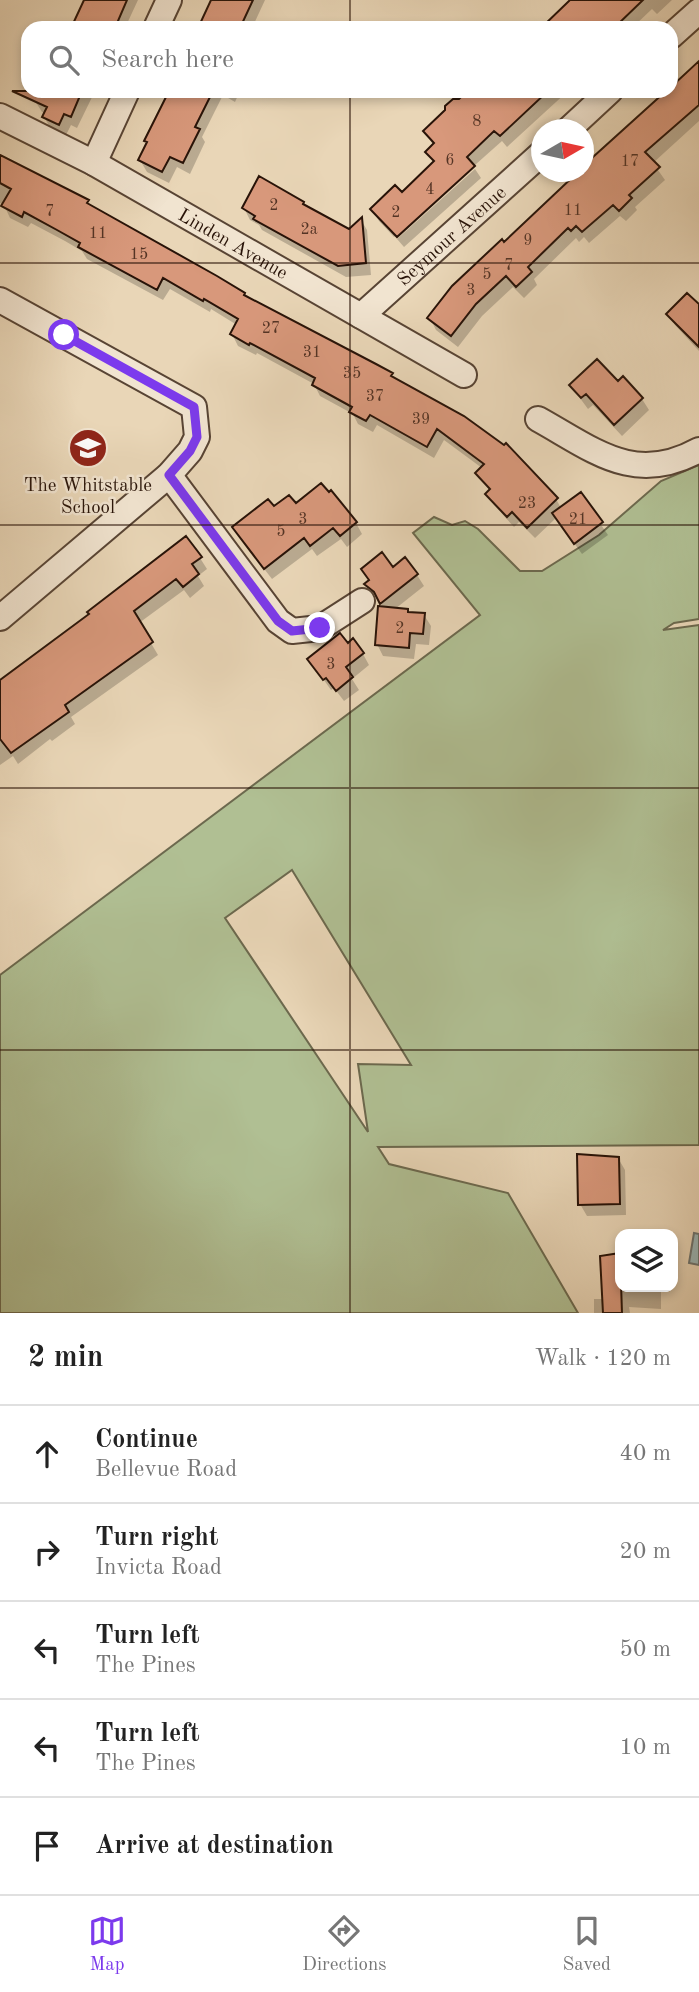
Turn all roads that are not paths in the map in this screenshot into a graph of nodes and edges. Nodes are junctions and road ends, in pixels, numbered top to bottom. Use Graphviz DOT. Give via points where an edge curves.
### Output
graph roads {
  1 [pos="169,0"];
  2 [pos="699,11"];
  3 [pos="159,21"];
  4 [pos="678,30"];
  5 [pos="124,98"];
  6 [pos="602,98"];
  7 [pos="0,116"];
  8 [pos="580,119"];
  9 [pos="531,162"];
  10 [pos="94,163"];
  11 [pos="0,300"];
  12 [pos="361,316"];
  13 [pos="464,375"];
  14 [pos="538,419"];
  15 [pos="699,450"];
  16 [pos="169,475"];
  17 [pos="362,601"];
  18 [pos="0,618"];
  1 -- 3 [label="street"];
  2 -- 4 [label="street"];
  5 -- 10 [label="street"];
  6 -- 8 [label="street"];
  7 -- 10 [label="street, Linden Avenue"];
  9 -- 12 [label="street, Seymour Avenue"];
  10 -- 12 [label="street, Linden Avenue"];
  11 -- 16 [label="street" via="194,407 197,437"];
  12 -- 13 [label="street, Linden Avenue"];
  14 -- 15 [label="street" via="611,459 645,467 677,461"];
  16 -- 17 [label="street" via="278,621 292,631 320,628"];
  16 -- 18 [label="street"];
}
